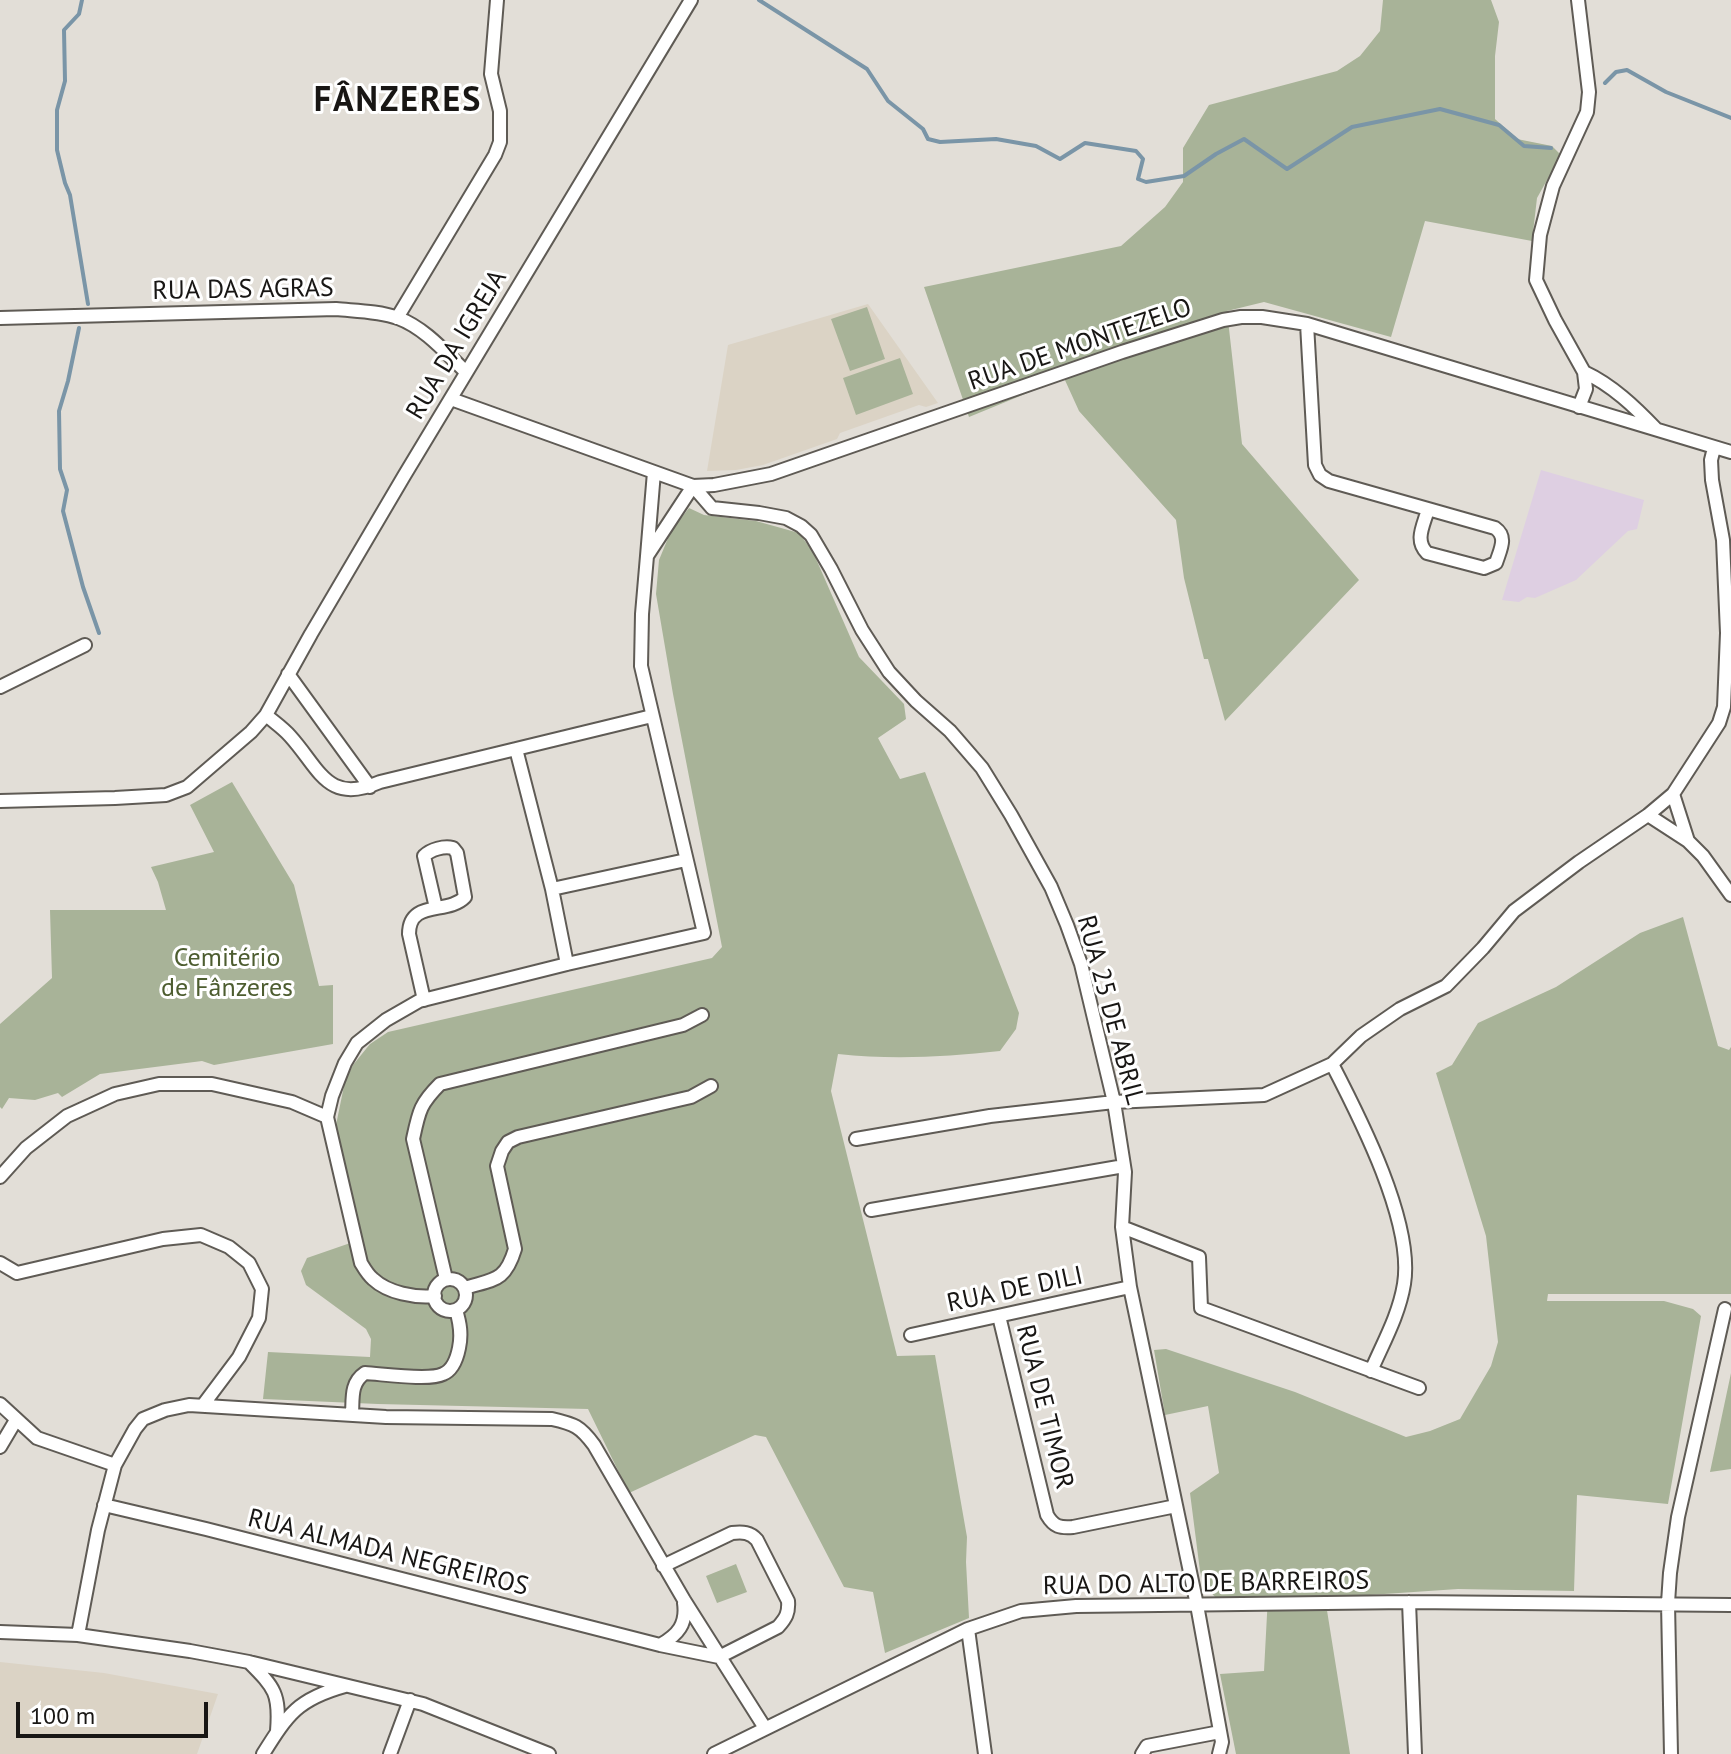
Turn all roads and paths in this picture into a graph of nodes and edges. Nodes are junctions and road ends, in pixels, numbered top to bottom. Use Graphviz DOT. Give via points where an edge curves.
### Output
graph roads {
  1 [pos="497,0"];
  2 [pos="691,0"];
  3 [pos="1578,0"];
  4 [pos="0,318"];
  5 [pos="397,318"];
  6 [pos="1307,324"];
  7 [pos="466,372"];
  8 [pos="1584,372"];
  9 [pos="451,399"];
  10 [pos="1579,407"];
  11 [pos="1657,430"];
  12 [pos="1714,448"];
  13 [pos="1731,452"];
  14 [pos="654,472"];
  15 [pos="693,486"];
  16 [pos="1428,509"];
  17 [pos="647,556"];
  18 [pos="85,645"];
  19 [pos="288,674"];
  20 [pos="0,687"];
  21 [pos="266,715"];
  22 [pos="652,716"];
  23 [pos="516,749"];
  24 [pos="370,787"];
  25 [pos="1673,794"];
  26 [pos="0,801"];
  27 [pos="1648,815"];
  28 [pos="1688,841"];
  29 [pos="686,860"];
  30 [pos="552,889"];
  31 [pos="1731,895"];
  32 [pos="436,908"];
  33 [pos="567,964"];
  34 [pos="424,1000"];
  35 [pos="702,1015"];
  36 [pos="1332,1064"];
  37 [pos="711,1086"];
  38 [pos="1114,1102"];
  39 [pos="327,1117"];
  40 [pos="856,1139"];
  41 [pos="1124,1166"];
  42 [pos="0,1177"];
  43 [pos="871,1210"];
  44 [pos="1122,1227"];
  45 [pos="0,1263"];
  46 [pos="446,1279"];
  47 [pos="1130,1287"];
  48 [pos="465,1288"];
  49 [pos="435,1296"];
  50 [pos="1725,1309"];
  51 [pos="456,1310"];
  52 [pos="999,1316"];
  53 [pos="911,1335"];
  54 [pos="1371,1371"];
  55 [pos="1419,1388"];
  56 [pos="0,1404"];
  57 [pos="203,1405"];
  58 [pos="352,1415"];
  59 [pos="16,1420"];
  60 [pos="0,1447"];
  61 [pos="115,1465"];
  62 [pos="104,1505"];
  63 [pos="1176,1506"];
  64 [pos="663,1566"];
  65 [pos="684,1600"];
  66 [pos="1409,1602"];
  67 [pos="1668,1603"];
  68 [pos="1197,1605"];
  69 [pos="1731,1605"];
  70 [pos="968,1629"];
  71 [pos="0,1632"];
  72 [pos="78,1635"];
  73 [pos="660,1645"];
  74 [pos="719,1657"];
  75 [pos="249,1662"];
  76 [pos="348,1685"];
  77 [pos="276,1695"];
  78 [pos="410,1700"];
  79 [pos="304,1701"];
  80 [pos="765,1728"];
  81 [pos="277,1731"];
  82 [pos="1220,1732"];
  83 [pos="1181,1740"];
  84 [pos="263,1754"];
  85 [pos="390,1754"];
  86 [pos="549,1754"];
  87 [pos="714,1754"];
  88 [pos="985,1754"];
  89 [pos="1140,1754"];
  90 [pos="1184,1754"];
  91 [pos="1219,1754"];
  92 [pos="1415,1754"];
  93 [pos="1671,1754"];
  1 -- 5 [label="street" via="491,74 500,111 500,142"];
  2 -- 7 [label="street, RUA DA IGREJA"];
  3 -- 8 [label="street" via="1587,112 1553,186 1540,235 1536,280"];
  4 -- 5 [label="street, RUA DAS AGRAS" via="336,309"];
  5 -- 7 [label="street, RUA DAS AGRAS" via="426,334"];
  6 -- 10 [label="street, RUA DE MONTEZELO"];
  6 -- 15 [label="street, RUA DE MONTEZELO" via="1262,317 1223,320 771,474"];
  6 -- 16 [label="street" via="1315,465 1320,475"];
  7 -- 9 [label="street, RUA DA IGREJA"];
  8 -- 10 [label="street" via="1586,389"];
  8 -- 11 [label="street" via="1636,408"];
  9 -- 14 [label="street, RUA DE MONTEZELO"];
  9 -- 19 [label="street, RUA DA IGREJA"];
  10 -- 11 [label="street, RUA DE MONTEZELO"];
  11 -- 12 [label="street, RUA DE MONTEZELO"];
  12 -- 13 [label="street, RUA DE MONTEZELO"];
  12 -- 25 [label="street" via="1712,480 1723,540 1727,633 1724,707"];
  14 -- 15 [label="street, RUA DE MONTEZELO"];
  14 -- 17 [label="street"];
  15 -- 17 [label="street"];
  15 -- 38 [label="street, RUA 25 DE ABRIL" via="712,508 786,518 811,535 889,672 982,768 1051,887 1067,925"];
  16 -- 16 [label="street" via="1419,540 1427,553 1484,568 1496,563 1501,532"];
  17 -- 22 [label="street" via="641,666"];
  18 -- 20 [label="street"];
  19 -- 21 [label="street, RUA DA IGREJA"];
  19 -- 24 [label="street"];
  21 -- 24 [label="street" via="336,787"];
  21 -- 26 [label="street, RUA DA IGREJA" via="187,787 166,795"];
  22 -- 23 [label="street"];
  22 -- 29 [label="street"];
  23 -- 24 [label="street"];
  23 -- 30 [label="street"];
  25 -- 27 [label="street"];
  25 -- 28 [label="street"];
  27 -- 28 [label="street"];
  27 -- 36 [label="street" via="1514,911 1446,986 1400,1009"];
  28 -- 31 [label="street"];
  29 -- 30 [label="street"];
  29 -- 33 [label="street" via="704,933"];
  30 -- 33 [label="street"];
  32 -- 32 [label="street" via="465,897 453,848 424,856"];
  32 -- 34 [label="street" via="418,913 409,926"];
  33 -- 34 [label="street"];
  34 -- 39 [label="street" via="357,1043"];
  35 -- 46 [label="street" via="683,1025 440,1084 425,1100 413,1139"];
  36 -- 38 [label="street" via="1264,1095"];
  36 -- 54 [label="street" via="1363,1123 1404,1243 1404,1283"];
  37 -- 48 [label="street" via="691,1097 508,1142 497,1166 515,1249 507,1271"];
  38 -- 40 [label="street"];
  38 -- 41 [label="street, RUA 25 DE ABRIL"];
  39 -- 42 [label="street" via="292,1102 212,1084 159,1084 115,1094 67,1116"];
  39 -- 49 [label="street" via="361,1263 387,1287 412,1296"];
  41 -- 43 [label="street"];
  41 -- 44 [label="street, RUA 25 DE ABRIL"];
  44 -- 47 [label="street, RUA 25 DE ABRIL"];
  44 -- 54 [label="street" via="1199,1257 1201,1308"];
  45 -- 57 [label="street" via="17,1273 201,1235 229,1247 249,1263 262,1289 259,1318 239,1357"];
  46 -- 48 [label="street"];
  46 -- 49 [label="street" via="436,1287"];
  47 -- 52 [label="street, RUA DE DILI"];
  47 -- 63 [label="street, RUA 25 DE ABRIL"];
  48 -- 51 [label="street" via="466,1298"];
  49 -- 51 [label="street" via="443,1309"];
  50 -- 67 [label="street" via="1678,1517"];
  51 -- 58 [label="street" via="460,1343 451,1369 432,1377 365,1373 353,1389"];
  52 -- 53 [label="street, RUA DE DILI"];
  52 -- 63 [label="street, RUA DE TIMOR" via="1052,1524 1073,1527"];
  54 -- 55 [label="street"];
  56 -- 59 [label="street"];
  57 -- 58 [label="street"];
  57 -- 61 [label="street" via="143,1419"];
  58 -- 64 [label="street" via="552,1419 577,1425 594,1445"];
  59 -- 60 [label="street"];
  59 -- 61 [label="street" via="37,1438"];
  61 -- 62 [label="street"];
  62 -- 72 [label="street"];
  62 -- 73 [label="street, RUA ALMADA NEGREIROS"];
  63 -- 68 [label="street, RUA 25 DE ABRIL"];
  64 -- 65 [label="street"];
  64 -- 74 [label="street" via="732,1533 752,1534 757,1540 788,1601 788,1611 778,1627"];
  65 -- 73 [label="street" via="685,1620"];
  65 -- 74 [label="street"];
  66 -- 67 [label="street, RUA DO ALTO DE BARREIROS"];
  66 -- 68 [label="street, RUA DO ALTO DE BARREIROS"];
  66 -- 92 [label="street"];
  67 -- 69 [label="street, RUA DO ALTO DE BARREIROS"];
  67 -- 93 [label="street"];
  68 -- 70 [label="street, RUA DO ALTO DE BARREIROS" via="1051,1607"];
  68 -- 82 [label="street, RUA 25 DE ABRIL"];
  70 -- 80 [label="street, RUA DO ALTO DE BARREIROS"];
  70 -- 88 [label="street"];
  71 -- 72 [label="street"];
  72 -- 75 [label="street"];
  73 -- 74 [label="street, RUA ALMADA NEGREIROS"];
  74 -- 80 [label="street"];
  75 -- 76 [label="street"];
  75 -- 77 [label="street"];
  76 -- 78 [label="street"];
  76 -- 79 [label="street"];
  77 -- 79 [label="street"];
  77 -- 81 [label="street"];
  78 -- 85 [label="street"];
  78 -- 86 [label="street"];
  79 -- 81 [label="street"];
  80 -- 87 [label="street, RUA DO ALTO DE BARREIROS"];
  81 -- 84 [label="street"];
  82 -- 83 [label="street"];
  82 -- 91 [label="street, RUA 25 DE ABRIL"];
  83 -- 89 [label="street" via="1147,1746"];
  83 -- 90 [label="street"];
}
